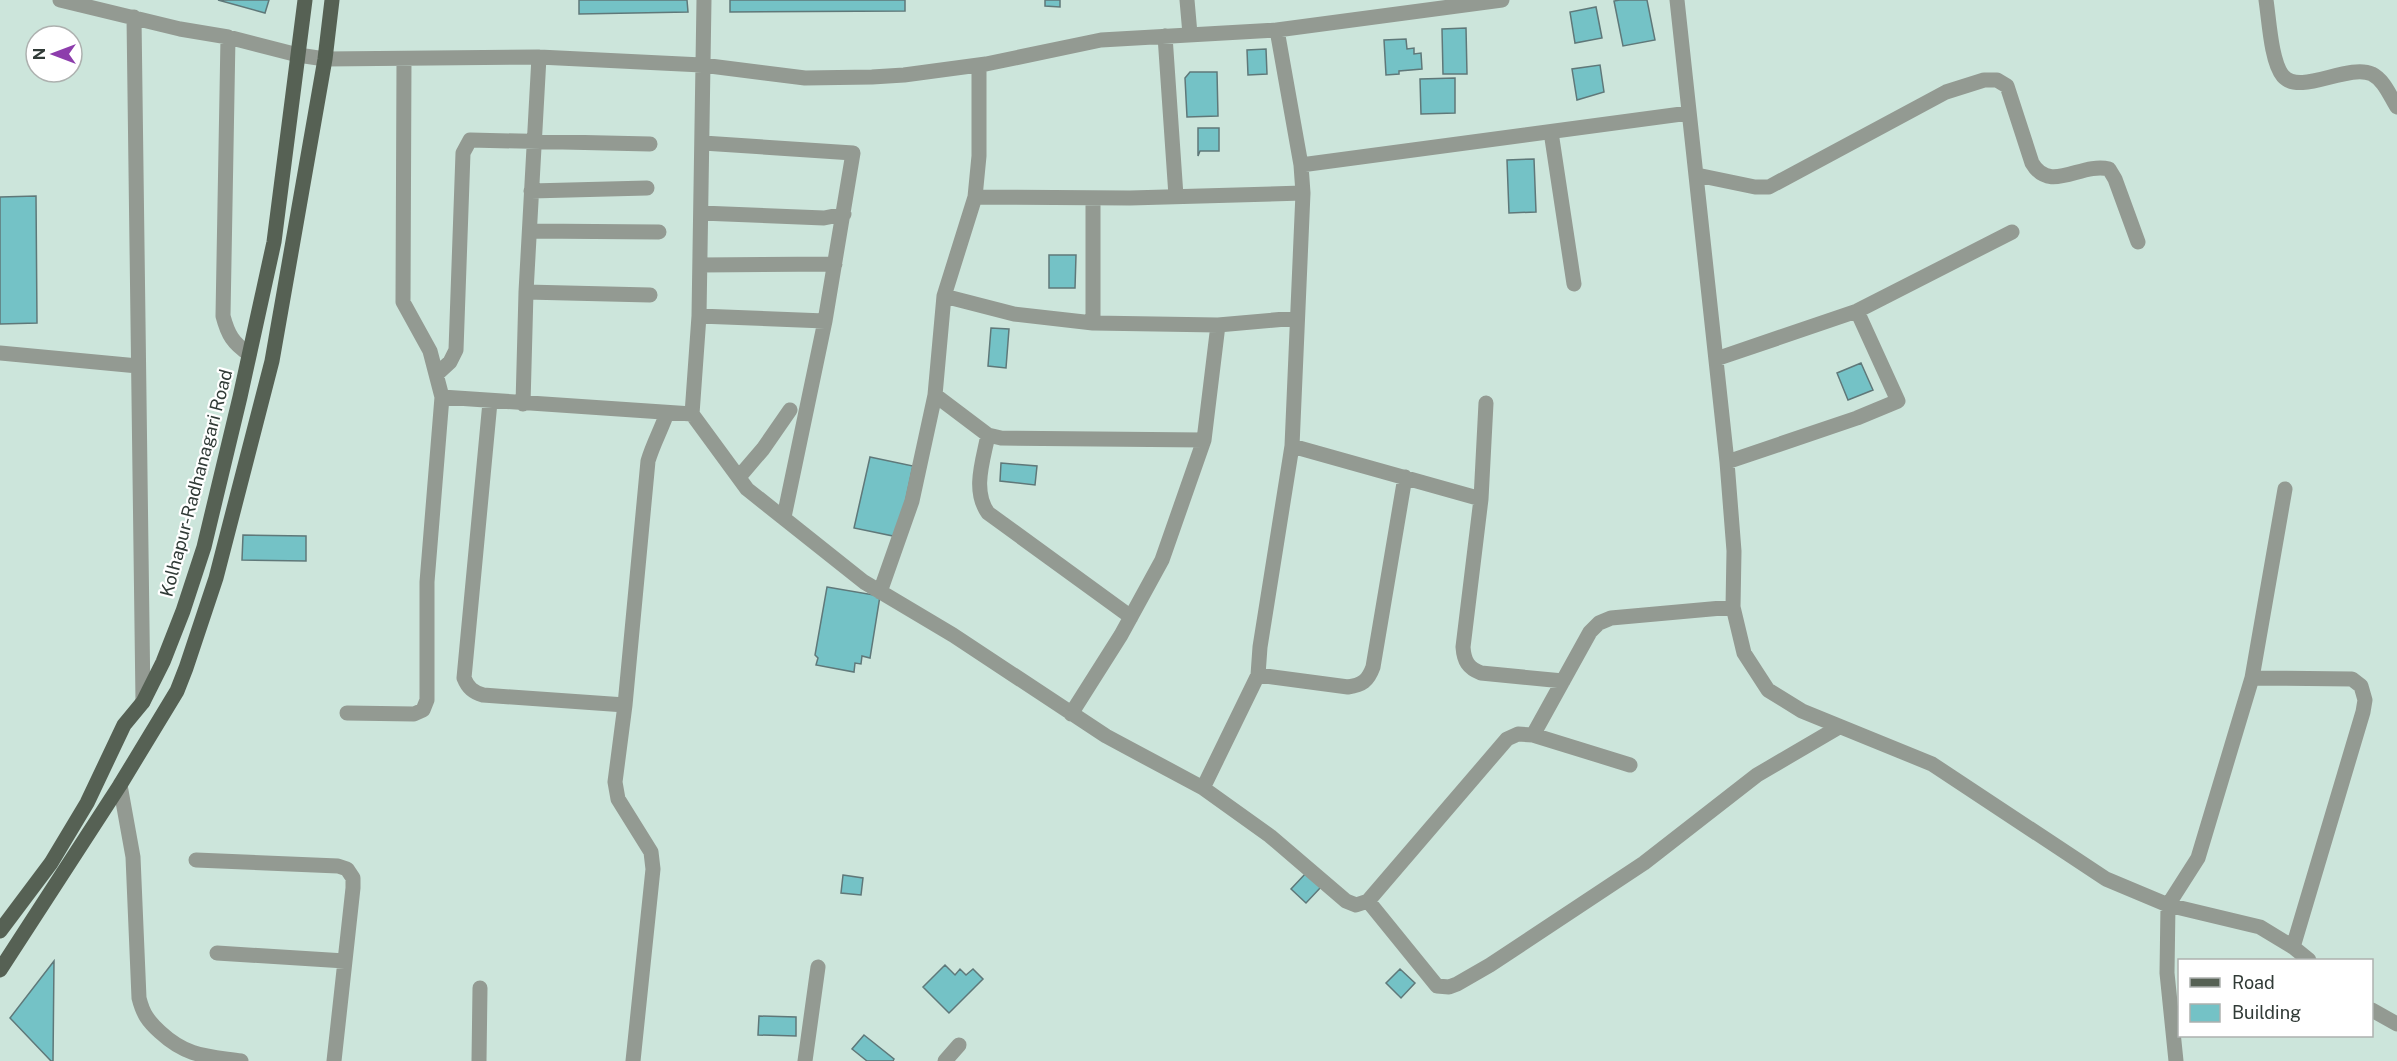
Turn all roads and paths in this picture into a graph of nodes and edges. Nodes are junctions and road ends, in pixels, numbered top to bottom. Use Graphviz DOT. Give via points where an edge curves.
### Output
graph roads {
  1 [pos="60,0"];
  2 [pos="305,0"];
  3 [pos="332,0"];
  4 [pos="704,0"];
  5 [pos="1187,0"];
  6 [pos="1502,0"];
  7 [pos="1677,0"];
  8 [pos="2266,0"];
  9 [pos="134,17"];
  10 [pos="1277,30"];
  11 [pos="1190,34"];
  12 [pos="1165,36"];
  13 [pos="228,37"];
  14 [pos="298,55"];
  15 [pos="539,57"];
  16 [pos="325,59"];
  17 [pos="404,59"];
  18 [pos="702,65"];
  19 [pos="979,65"];
  20 [pos="2397,107"];
  21 [pos="1689,113"];
  22 [pos="1551,132"];
  23 [pos="533,143"];
  24 [pos="703,143"];
  25 [pos="651,144"];
  26 [pos="1301,165"];
  27 [pos="1697,175"];
  28 [pos="647,188"];
  29 [pos="531,191"];
  30 [pos="1303,193"];
  31 [pos="1176,196"];
  32 [pos="975,197"];
  33 [pos="1093,198"];
  34 [pos="701,213"];
  35 [pos="844,214"];
  36 [pos="824,218"];
  37 [pos="530,231"];
  38 [pos="658,232"];
  39 [pos="2012,232"];
  40 [pos="837,241"];
  41 [pos="2138,242"];
  42 [pos="835,264"];
  43 [pos="700,265"];
  44 [pos="1574,284"];
  45 [pos="526,292"];
  46 [pos="651,295"];
  47 [pos="944,296"];
  48 [pos="1857,311"];
  49 [pos="699,316"];
  50 [pos="1297,318"];
  51 [pos="825,321"];
  52 [pos="1093,323"];
  53 [pos="1218,325"];
  54 [pos="0,353"];
  55 [pos="249,354"];
  56 [pos="1716,360"];
  57 [pos="138,366"];
  58 [pos="437,374"];
  59 [pos="935,395"];
  60 [pos="442,398"];
  61 [pos="490,402"];
  62 [pos="1485,403"];
  63 [pos="523,404"];
  64 [pos="790,410"];
  65 [pos="667,413"];
  66 [pos="692,414"];
  67 [pos="988,435"];
  68 [pos="1204,440"];
  69 [pos="1292,446"];
  70 [pos="1727,462"];
  71 [pos="738,477"];
  72 [pos="1405,477"];
  73 [pos="2285,489"];
  74 [pos="1482,499"];
  75 [pos="784,517"];
  76 [pos="880,592"];
  77 [pos="1733,607"];
  78 [pos="1131,617"];
  79 [pos="1258,675"];
  80 [pos="2252,678"];
  81 [pos="1563,681"];
  82 [pos="143,702"];
  83 [pos="625,705"];
  84 [pos="347,713"];
  85 [pos="1071,714"];
  86 [pos="1839,727"];
  87 [pos="1533,735"];
  88 [pos="1630,765"];
  89 [pos="120,785"];
  90 [pos="1203,788"];
  91 [pos="196,860"];
  92 [pos="1368,901"];
  93 [pos="2168,905"];
  94 [pos="0,931"];
  95 [pos="2293,947"];
  96 [pos="217,953"];
  97 [pos="2309,959"];
  98 [pos="345,961"];
  99 [pos="819,967"];
  100 [pos="0,970"];
  101 [pos="480,988"];
  102 [pos="2373,1011"];
  103 [pos="2397,1024"];
  104 [pos="959,1046"];
  105 [pos="241,1061"];
  106 [pos="334,1061"];
  107 [pos="479,1061"];
  108 [pos="633,1061"];
  109 [pos="805,1061"];
  110 [pos="945,1061"];
  111 [pos="2176,1061"];
  1 -- 9 [label="street"];
  2 -- 14 [label="main road, Kolhapur-Radhanagari Road"];
  3 -- 16 [label="main road"];
  4 -- 18 [label="street"];
  5 -- 11 [label="street"];
  6 -- 10 [label="street"];
  7 -- 21 [label="street"];
  8 -- 20 [label="street" via="2277,66 2284,78 2295,83 2362,71 2381,82"];
  9 -- 13 [label="street"];
  9 -- 57 [label="street"];
  10 -- 11 [label="street"];
  10 -- 26 [label="street"];
  11 -- 12 [label="street"];
  12 -- 19 [label="street" via="1101,40"];
  12 -- 31 [label="street"];
  13 -- 14 [label="street"];
  13 -- 55 [label="street" via="223,316 235,345"];
  14 -- 16 [label="street"];
  14 -- 55 [label="main road, Kolhapur-Radhanagari Road" via="274,242"];
  15 -- 17 [label="street"];
  15 -- 18 [label="street"];
  15 -- 23 [label="street"];
  16 -- 17 [label="street"];
  16 -- 89 [label="main road" via="272,361 216,578 177,690"];
  17 -- 58 [label="street" via="402,302 430,351"];
  18 -- 19 [label="street" via="812,78 904,75"];
  18 -- 24 [label="street"];
  19 -- 32 [label="street"];
  21 -- 22 [label="street"];
  21 -- 27 [label="street"];
  22 -- 26 [label="street"];
  22 -- 44 [label="street"];
  23 -- 25 [label="street"];
  23 -- 29 [label="street"];
  23 -- 58 [label="street" via="477,139 465,145 456,350"];
  24 -- 34 [label="street"];
  24 -- 35 [label="street" via="853,153"];
  26 -- 30 [label="street"];
  27 -- 41 [label="street" via="1769,187 1946,92 1997,80 2007,86 2038,173 2048,178 2099,166 2109,169"];
  27 -- 56 [label="street"];
  28 -- 29 [label="street"];
  29 -- 37 [label="street"];
  30 -- 31 [label="street"];
  30 -- 50 [label="street"];
  31 -- 33 [label="street"];
  32 -- 33 [label="street"];
  32 -- 47 [label="street"];
  33 -- 52 [label="street"];
  34 -- 36 [label="street"];
  34 -- 43 [label="street"];
  35 -- 36 [label="street"];
  35 -- 40 [label="street"];
  36 -- 40 [label="street"];
  37 -- 38 [label="street"];
  37 -- 45 [label="street"];
  39 -- 48 [label="street"];
  40 -- 42 [label="street"];
  42 -- 43 [label="street"];
  42 -- 51 [label="street"];
  43 -- 49 [label="street"];
  45 -- 46 [label="street"];
  45 -- 63 [label="street"];
  47 -- 52 [label="street" via="1014,314"];
  47 -- 59 [label="street"];
  48 -- 56 [label="street"];
  48 -- 70 [label="street" via="1898,401"];
  49 -- 51 [label="street"];
  49 -- 66 [label="street"];
  50 -- 53 [label="street"];
  50 -- 69 [label="street"];
  51 -- 75 [label="street"];
  52 -- 53 [label="street"];
  53 -- 68 [label="street"];
  54 -- 57 [label="street"];
  55 -- 82 [label="main road, Kolhapur-Radhanagari Road" via="204,547 163,662"];
  56 -- 70 [label="street"];
  57 -- 82 [label="street"];
  58 -- 60 [label="street"];
  59 -- 67 [label="street"];
  59 -- 76 [label="street" via="912,501"];
  60 -- 61 [label="street"];
  60 -- 84 [label="street" via="427,582 427,700 423,710 414,714"];
  61 -- 63 [label="street"];
  61 -- 83 [label="street" via="464,678 468,687 483,695"];
  62 -- 74 [label="street"];
  63 -- 65 [label="street"];
  64 -- 71 [label="street"];
  65 -- 66 [label="street"];
  65 -- 83 [label="street" via="648,461"];
  66 -- 71 [label="street"];
  67 -- 68 [label="street"];
  67 -- 78 [label="street" via="978,492 988,513"];
  68 -- 78 [label="street" via="1162,560"];
  69 -- 72 [label="street"];
  69 -- 79 [label="street"];
  70 -- 77 [label="street" via="1734,551"];
  71 -- 75 [label="street" via="747,489"];
  72 -- 74 [label="street"];
  72 -- 79 [label="street" via="1368,679 1360,686 1348,687"];
  73 -- 80 [label="street"];
  74 -- 81 [label="street" via="1464,659 1471,669 1482,673"];
  75 -- 76 [label="street"];
  76 -- 85 [label="street" via="953,635"];
  77 -- 81 [label="street" via="1611,618 1599,623"];
  77 -- 86 [label="street" via="1744,653 1768,690"];
  78 -- 85 [label="street"];
  79 -- 90 [label="street"];
  80 -- 93 [label="street" via="2198,858"];
  80 -- 95 [label="street" via="2352,680 2361,686 2365,700"];
  81 -- 87 [label="street"];
  82 -- 94 [label="main road, Kolhapur-Radhanagari Road" via="124,725 87,802 51,863"];
  83 -- 108 [label="street" via="615,782 618,799 651,852 653,869"];
  85 -- 90 [label="street"];
  86 -- 92 [label="street" via="1757,775 1644,863 1490,965 1449,987 1437,986"];
  86 -- 93 [label="street" via="1932,764 2106,879"];
  87 -- 88 [label="street"];
  87 -- 92 [label="street" via="1518,734 1507,739"];
  89 -- 100 [label="main road"];
  89 -- 105 [label="street" via="133,857 142,1011 147,1020 184,1050"];
  90 -- 92 [label="street" via="1270,836 1346,901 1356,905"];
  91 -- 98 [label="street" via="347,869 353,878 353,888"];
  93 -- 95 [label="street" via="2260,927"];
  93 -- 111 [label="street" via="2167,974"];
  95 -- 97 [label="street"];
  96 -- 98 [label="street"];
  98 -- 106 [label="street"];
  99 -- 109 [label="street"];
  101 -- 107 [label="street"];
  102 -- 103 [label="street"];
  104 -- 110 [label="street"];
}
